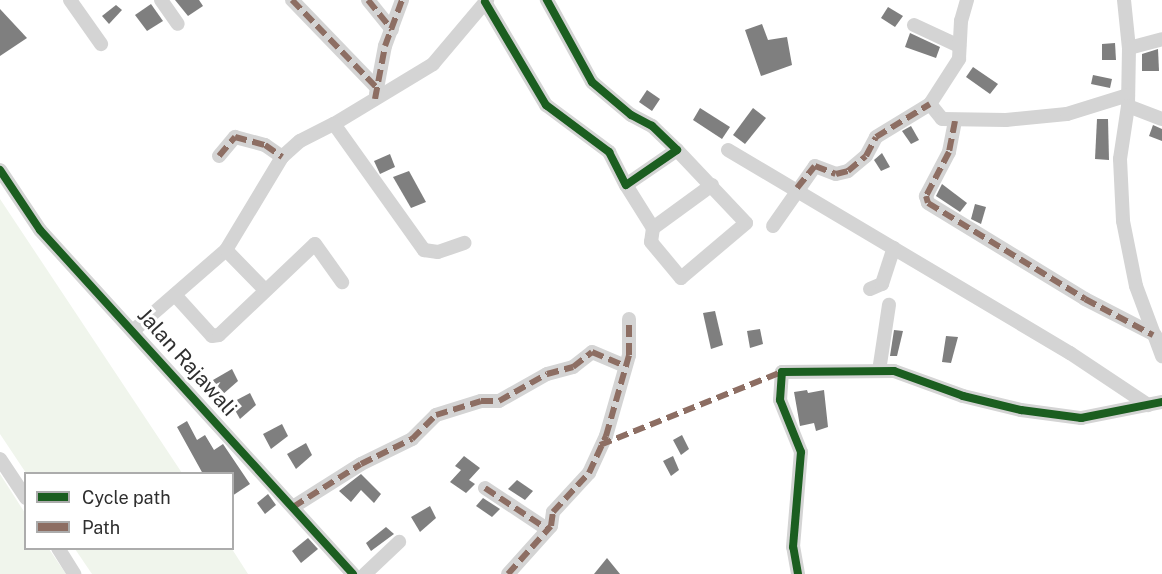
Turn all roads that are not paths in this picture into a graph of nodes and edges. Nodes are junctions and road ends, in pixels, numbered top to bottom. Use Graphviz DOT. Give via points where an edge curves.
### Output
graph roads {
  1 [pos="70,0"];
  2 [pos="161,0"];
  3 [pos="292,0"];
  4 [pos="368,0"];
  5 [pos="402,0"];
  6 [pos="547,0"];
  7 [pos="967,0"];
  8 [pos="1124,0"];
  9 [pos="486,1"];
  10 [pos="178,24"];
  11 [pos="914,25"];
  12 [pos="392,30"];
  13 [pos="1162,39"];
  14 [pos="101,44"];
  15 [pos="959,46"];
  16 [pos="1129,48"];
  17 [pos="376,94"];
  18 [pos="1128,100"];
  19 [pos="930,104"];
  20 [pos="1162,119"];
  21 [pos="955,121"];
  22 [pos="334,124"];
  23 [pos="677,150"];
  24 [pos="728,150"];
  25 [pos="219,156"];
  26 [pos="282,158"];
  27 [pos="0,170"];
  28 [pos="626,185"];
  29 [pos="712,185"];
  30 [pos="797,188"];
  31 [pos="773,226"];
  32 [pos="653,228"];
  33 [pos="464,243"];
  34 [pos="894,248"];
  35 [pos="226,249"];
  36 [pos="342,282"];
  37 [pos="264,289"];
  38 [pos="870,289"];
  39 [pos="175,295"];
  40 [pos="889,305"];
  41 [pos="629,319"];
  42 [pos="134,330"];
  43 [pos="1158,334"];
  44 [pos="1162,356"];
  45 [pos="623,364"];
  46 [pos="879,371"];
  47 [pos="1162,402"];
  48 [pos="1148,405"];
  49 [pos="0,459"];
  50 [pos="484,488"];
  51 [pos="24,495"];
  52 [pos="292,507"];
  53 [pos="547,529"];
  54 [pos="399,542"];
  55 [pos="59,550"];
  56 [pos="74,574"];
  57 [pos="353,574"];
  58 [pos="365,574"];
  59 [pos="508,574"];
  60 [pos="798,574"];
  1 -- 14 [label="street"];
  2 -- 10 [label="street"];
  3 -- 17 [label="street"];
  4 -- 12 [label="street"];
  5 -- 12 [label="street"];
  6 -- 23 [label="street" via="592,82 630,115 652,126"];
  7 -- 15 [label="street"];
  8 -- 16 [label="street"];
  9 -- 17 [label="street" via="433,64"];
  9 -- 28 [label="street" via="546,105 609,152"];
  11 -- 15 [label="street"];
  12 -- 17 [label="street"];
  13 -- 16 [label="street"];
  15 -- 19 [label="street" via="959,59"];
  16 -- 18 [label="street"];
  17 -- 22 [label="street"];
  18 -- 20 [label="street"];
  18 -- 21 [label="street" via="1067,114"];
  18 -- 43 [label="street" via="1120,159 1123,220 1136,286"];
  19 -- 21 [label="street" via="942,119"];
  19 -- 30 [label="street" via="876,137 866,156 848,171 836,174 815,166"];
  21 -- 43 [label="street" via="949,152 926,196 928,203 1085,299"];
  22 -- 26 [label="street" via="300,141"];
  22 -- 33 [label="street" via="420,246 438,252"];
  23 -- 28 [label="street"];
  23 -- 29 [label="street"];
  24 -- 30 [label="street"];
  25 -- 26 [label="street" via="235,137 265,145"];
  26 -- 35 [label="street"];
  27 -- 42 [label="street, Jalan Rajawali" via="40,230"];
  28 -- 32 [label="street"];
  29 -- 32 [label="street"];
  29 -- 32 [label="street" via="746,224 681,278 651,242"];
  30 -- 31 [label="street"];
  30 -- 34 [label="street"];
  34 -- 38 [label="street" via="882,284"];
  34 -- 48 [label="street" via="1070,353"];
  35 -- 37 [label="street"];
  35 -- 39 [label="street"];
  36 -- 37 [label="street" via="315,244"];
  37 -- 39 [label="street" via="219,335 212,336"];
  39 -- 42 [label="street"];
  40 -- 46 [label="street"];
  41 -- 45 [label="street" via="629,356"];
  42 -- 52 [label="street, Jalan Rajawali"];
  43 -- 44 [label="street"];
  45 -- 52 [label="street" via="592,352 573,367 547,374 499,401 481,401 436,415 412,439"];
  45 -- 53 [label="street" via="606,436 589,474 553,512"];
  46 -- 48 [label="street" via="894,371 963,396 1081,418"];
  46 -- 60 [label="street" via="782,372 780,400 801,452 793,547"];
  47 -- 48 [label="street"];
  49 -- 51 [label="street"];
  50 -- 53 [label="street"];
  52 -- 57 [label="street, Jalan Rajawali"];
  53 -- 59 [label="street"];
  54 -- 58 [label="street"];
  55 -- 56 [label="street"];
}
